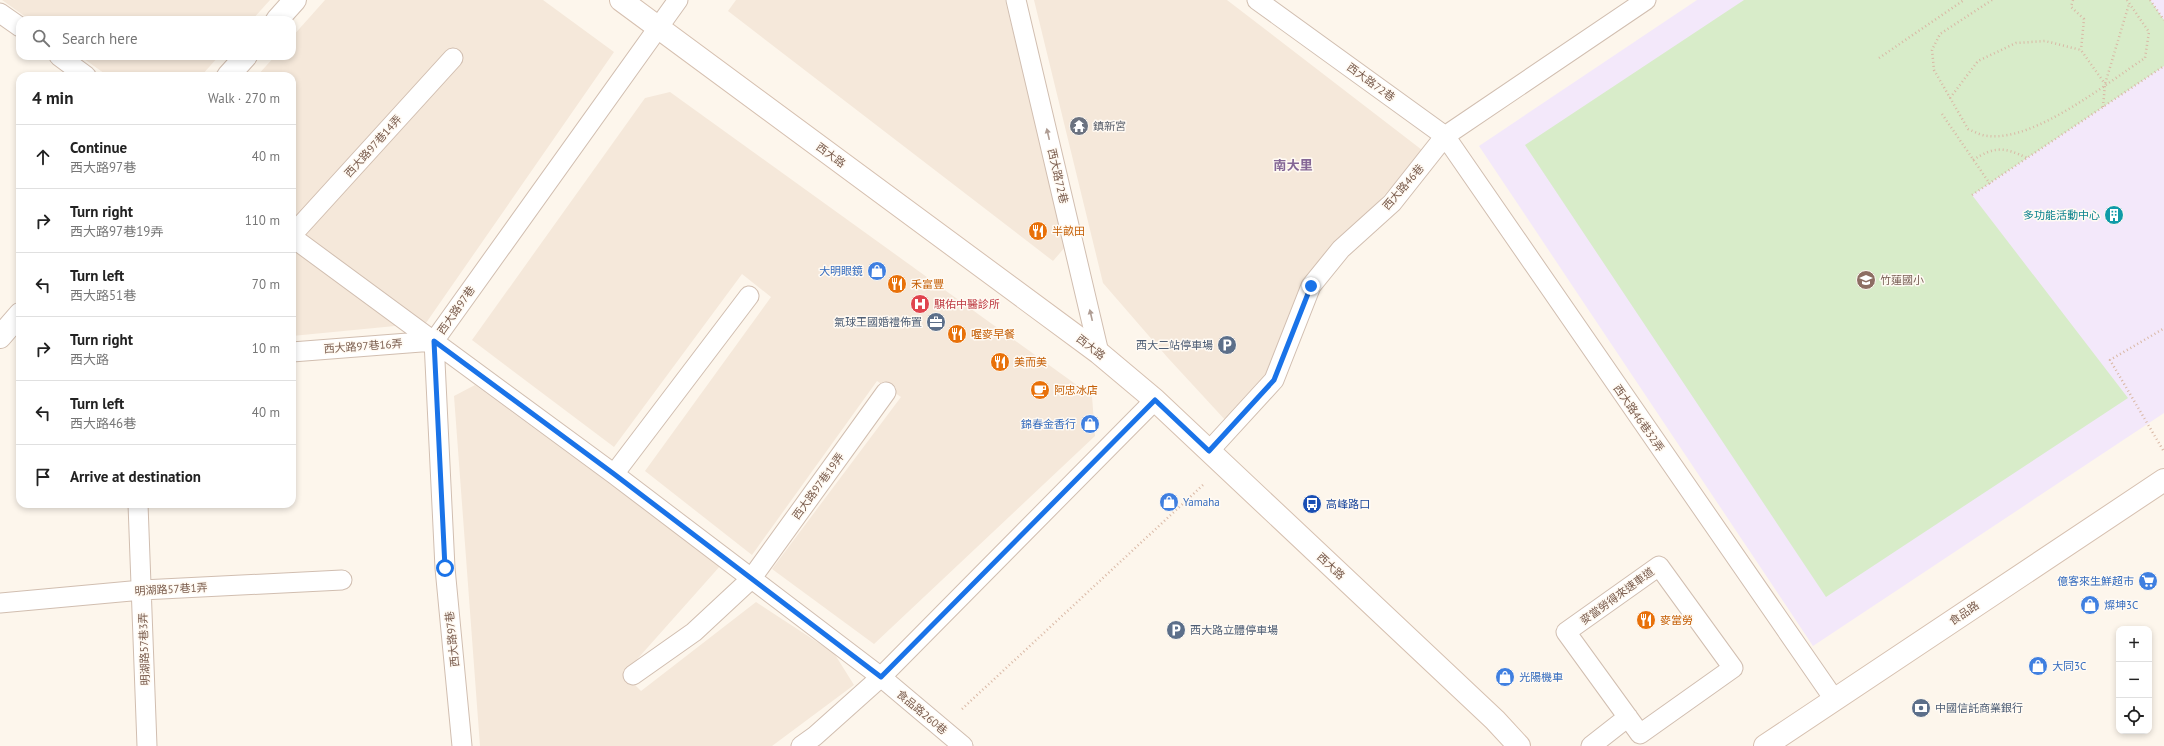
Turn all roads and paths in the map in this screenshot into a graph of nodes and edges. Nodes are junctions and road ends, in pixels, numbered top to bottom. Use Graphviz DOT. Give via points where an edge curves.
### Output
graph roads {
  1 [pos="295,0"];
  2 [pos="621,0"];
  3 [pos="678,0"];
  4 [pos="1016,0"];
  5 [pos="1257,0"];
  6 [pos="1646,0"];
  7 [pos="1964,0"];
  8 [pos="1992,0"];
  9 [pos="2073,0"];
  10 [pos="2127,0"];
  11 [pos="2150,0"];
  12 [pos="2130,3"];
  13 [pos="0,13"];
  14 [pos="281,16"];
  15 [pos="2164,20"];
  16 [pos="16,24"];
  17 [pos="657,26"];
  18 [pos="2081,50"];
  19 [pos="453,58"];
  20 [pos="1878,58"];
  21 [pos="64,60"];
  22 [pos="242,60"];
  23 [pos="2164,66"];
  24 [pos="81,72"];
  25 [pos="232,72"];
  26 [pos="2105,84"];
  27 [pos="1950,98"];
  28 [pos="2103,108"];
  29 [pos="1942,114"];
  30 [pos="1445,136"];
  31 [pos="2027,158"];
  32 [pos="1973,160"];
  33 [pos="1990,184"];
  34 [pos="1972,196"];
  35 [pos="296,232"];
  36 [pos="296,239"];
  37 [pos="749,296"];
  38 [pos="16,319"];
  39 [pos="2163,329"];
  40 [pos="0,337"];
  41 [pos="434,341"];
  42 [pos="296,352"];
  43 [pos="1100,353"];
  44 [pos="886,392"];
  45 [pos="1155,400"];
  46 [pos="2164,452"];
  47 [pos="1217,459"];
  48 [pos="614,474"];
  49 [pos="2164,480"];
  50 [pos="138,508"];
  51 [pos="751,579"];
  52 [pos="342,580"];
  53 [pos="142,590"];
  54 [pos="0,603"];
  55 [pos="633,675"];
  56 [pos="881,677"];
  57 [pos="1834,699"];
  58 [pos="1628,717"];
  59 [pos="942,728"];
  60 [pos="147,746"];
  61 [pos="462,746"];
  62 [pos="801,746"];
  63 [pos="963,746"];
  64 [pos="1519,746"];
  65 [pos="1591,746"];
  66 [pos="1765,746"];
  1 -- 14 [label="street"];
  2 -- 17 [label="street, 西大路"];
  3 -- 17 [label="lane, 西大路97巷"];
  43 -- 4 [label="lane, 西大路72巷, one-way"];
  5 -- 30 [label="lane, 西大路72巷"];
  6 -- 30 [label="lane, 西大路46巷"];
  7 -- 20 [label="path"];
  8 -- 27 [label="path" via="1940,34 1932,50 1934,70"];
  9 -- 18 [label="path" via="2071,7 2084,19"];
  10 -- 12 [label="path"];
  11 -- 15 [label="path"];
  12 -- 26 [label="path"];
  12 -- 26 [label="path" via="2149,32 2146,58"];
  13 -- 16 [label="lane"];
  17 -- 41 [label="lane, 西大路97巷"];
  17 -- 43 [label="street, 西大路"];
  18 -- 26 [label="path"];
  18 -- 27 [label="path" via="2044,41 2016,43 1978,61"];
  19 -- 35 [label="lane, 西大路97巷14弄"];
  21 -- 24 [label="lane"];
  22 -- 25 [label="street"];
  23 -- 28 [label="path"];
  26 -- 27 [label="path" via="2051,120 2021,134 1988,136 1968,130"];
  26 -- 28 [label="path"];
  28 -- 31 [label="path"];
  29 -- 32 [label="path"];
  30 -- 47 [label="lane, 西大路46巷" via="1392,203 1340,249 1311,286 1274,380"];
  30 -- 57 [label="lane, 西大路46巷32弄"];
  31 -- 32 [label="path" via="2008,149 1988,150"];
  31 -- 33 [label="path"];
  32 -- 33 [label="path"];
  33 -- 34 [label="path"];
  36 -- 41 [label="lane, 西大路97巷14弄"];
  37 -- 48 [label="lane"];
  38 -- 40 [label="street"];
  39 -- 46 [label="path" via="2110,360"];
  41 -- 42 [label="lane, 西大路97巷16弄"];
  41 -- 48 [label="lane"];
  41 -- 61 [label="lane, 西大路97巷" via="445,568"];
  43 -- 45 [label="street, 西大路"];
  44 -- 51 [label="lane, 西大路97巷19弄"];
  45 -- 47 [label="street, 西大路"];
  45 -- 56 [label="lane"];
  47 -- 59 [label="path"];
  47 -- 64 [label="street, 西大路" via="1495,720"];
  48 -- 51 [label="lane"];
  49 -- 57 [label="street, 食品路"];
  50 -- 53 [label="lane, 明湖路57巷3弄"];
  51 -- 55 [label="lane, 西大路97巷19弄" via="694,632"];
  51 -- 56 [label="lane"];
  52 -- 53 [label="lane, 明湖路57巷1弄"];
  53 -- 54 [label="lane, 明湖路57巷1弄"];
  53 -- 60 [label="lane, 明湖路57巷3弄"];
  56 -- 59 [label="lane, 食品路260巷"];
  56 -- 62 [label="lane"];
  57 -- 66 [label="street, 食品路"];
  58 -- 58 [label="lane, 麥當勞得來速車道" via="1640,734 1733,668 1659,566 1566,632"];
  58 -- 65 [label="lane"];
  59 -- 63 [label="lane, 食品路260巷"];
}
